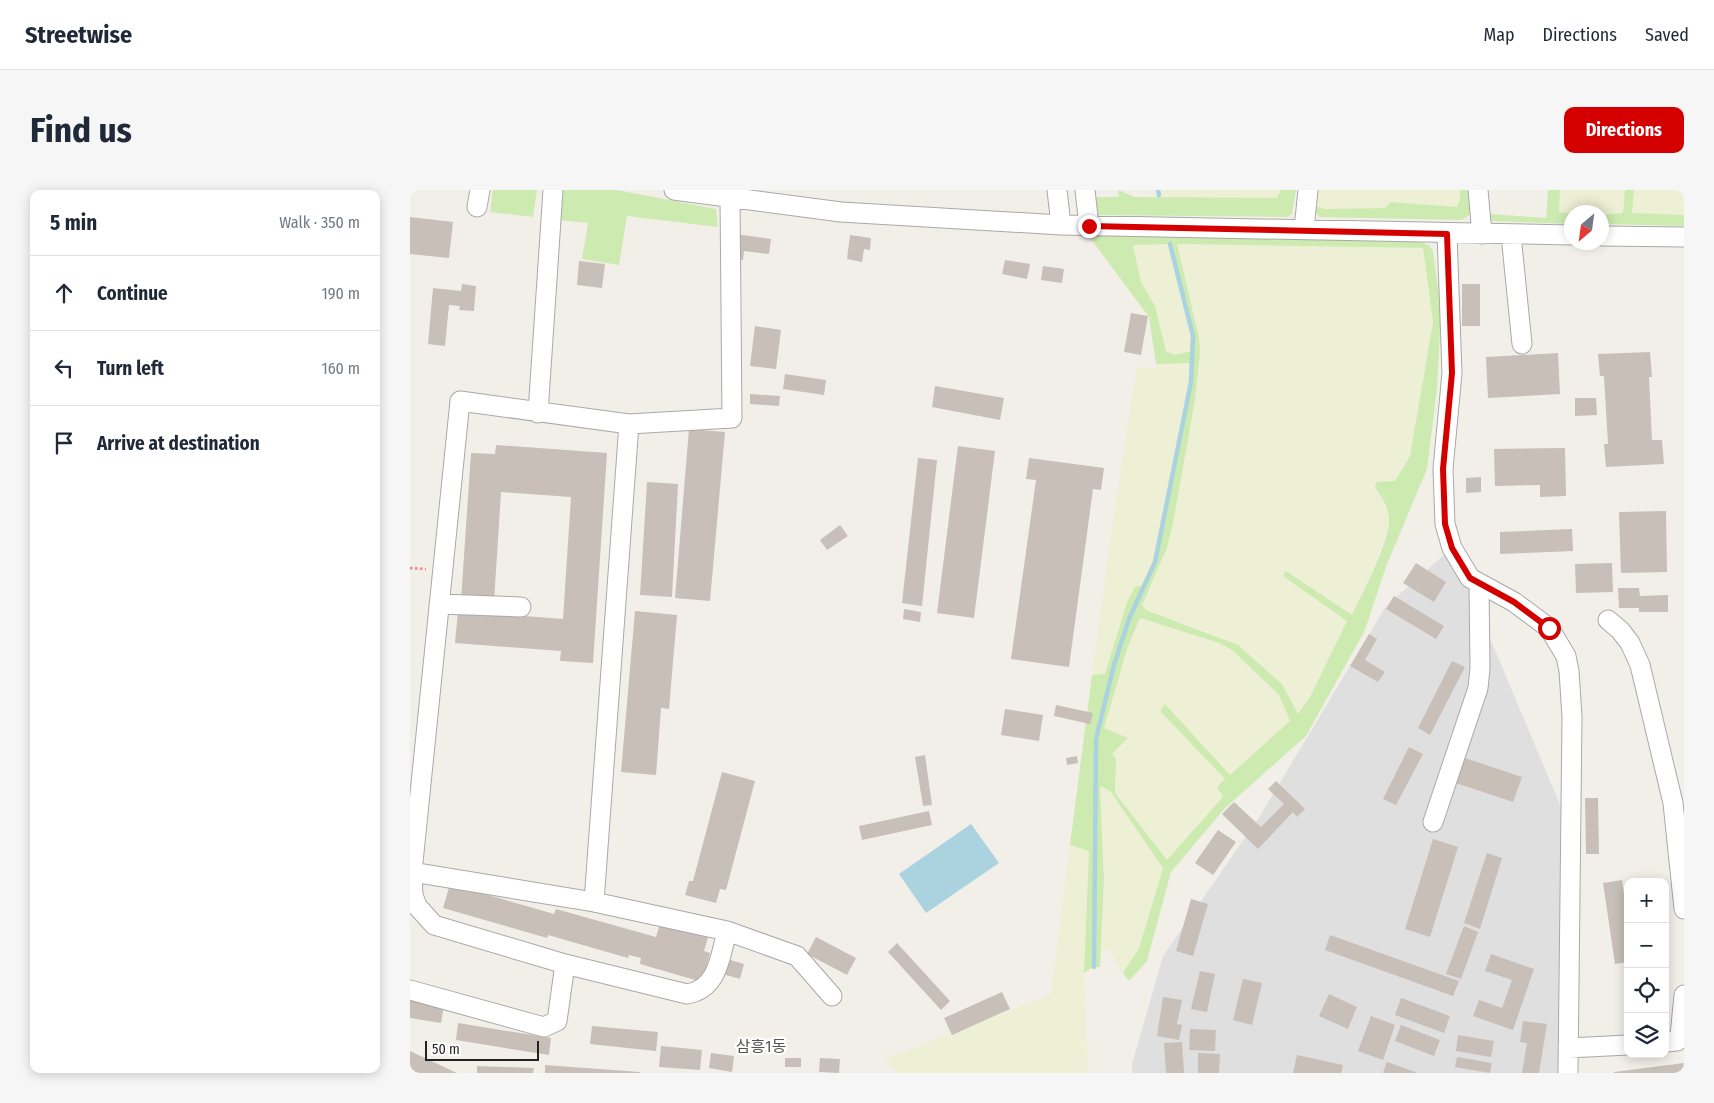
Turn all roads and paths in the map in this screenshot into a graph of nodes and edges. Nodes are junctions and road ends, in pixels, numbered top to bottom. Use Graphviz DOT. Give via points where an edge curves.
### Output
graph roads {
  1 [pos="553,190"];
  2 [pos="674,190"];
  3 [pos="1057,190"];
  4 [pos="1085,190"];
  5 [pos="1308,190"];
  6 [pos="1478,190"];
  7 [pos="736,195"];
  8 [pos="1061,225"];
  9 [pos="1089,226"];
  10 [pos="1304,229"];
  11 [pos="1447,234"];
  12 [pos="1482,234"];
  13 [pos="1511,235"];
  14 [pos="1564,235"];
  15 [pos="1609,236"];
  16 [pos="1684,237"];
  17 [pos="1522,344"];
  18 [pos="538,414"];
  19 [pos="629,424"];
  20 [pos="1479,585"];
  21 [pos="439,604"];
  22 [pos="521,607"];
  23 [pos="1608,620"];
  24 [pos="1433,822"];
  25 [pos="412,872"];
  26 [pos="594,902"];
  27 [pos="413,906"];
  28 [pos="1684,909"];
  29 [pos="727,931"];
  30 [pos="565,964"];
  31 [pos="410,990"];
  32 [pos="1684,995"];
  33 [pos="832,996"];
  34 [pos="1669,1042"];
  35 [pos="1624,1045"];
  36 [pos="1568,1048"];
  37 [pos="1568,1073"];
  1 -- 18 [label="street"];
  2 -- 7 [label="street"];
  3 -- 8 [label="street"];
  4 -- 9 [label="street"];
  5 -- 10 [label="street"];
  6 -- 12 [label="street"];
  7 -- 8 [label="street" via="841,212"];
  7 -- 19 [label="street" via="732,418"];
  8 -- 9 [label="street"];
  9 -- 10 [label="street"];
  10 -- 11 [label="street"];
  11 -- 12 [label="street"];
  11 -- 20 [label="street" via="1452,373 1443,469 1445,524 1459,561"];
  12 -- 13 [label="street"];
  13 -- 14 [label="street"];
  13 -- 17 [label="street"];
  15 -- 16 [label="street"];
  18 -- 19 [label="street"];
  18 -- 21 [label="street" via="460,401"];
  19 -- 26 [label="street"];
  20 -- 24 [label="street" via="1478,688"];
  20 -- 36 [label="street" via="1514,602 1549,628 1566,656 1569,671 1572,717"];
  21 -- 22 [label="street"];
  21 -- 25 [label="street"];
  23 -- 28 [label="street" via="1630,643 1640,665 1673,803"];
  25 -- 26 [label="street"];
  25 -- 27 [label="street"];
  26 -- 29 [label="street"];
  27 -- 30 [label="street" via="434,925"];
  29 -- 30 [label="street" via="715,973 710,982 697,992 687,994"];
  29 -- 33 [label="street" via="797,956"];
  30 -- 31 [label="street" via="557,1021 544,1028"];
  32 -- 34 [label="street" via="1680,1036 1677,1041"];
  35 -- 36 [label="street"];
  36 -- 37 [label="street"];
}
